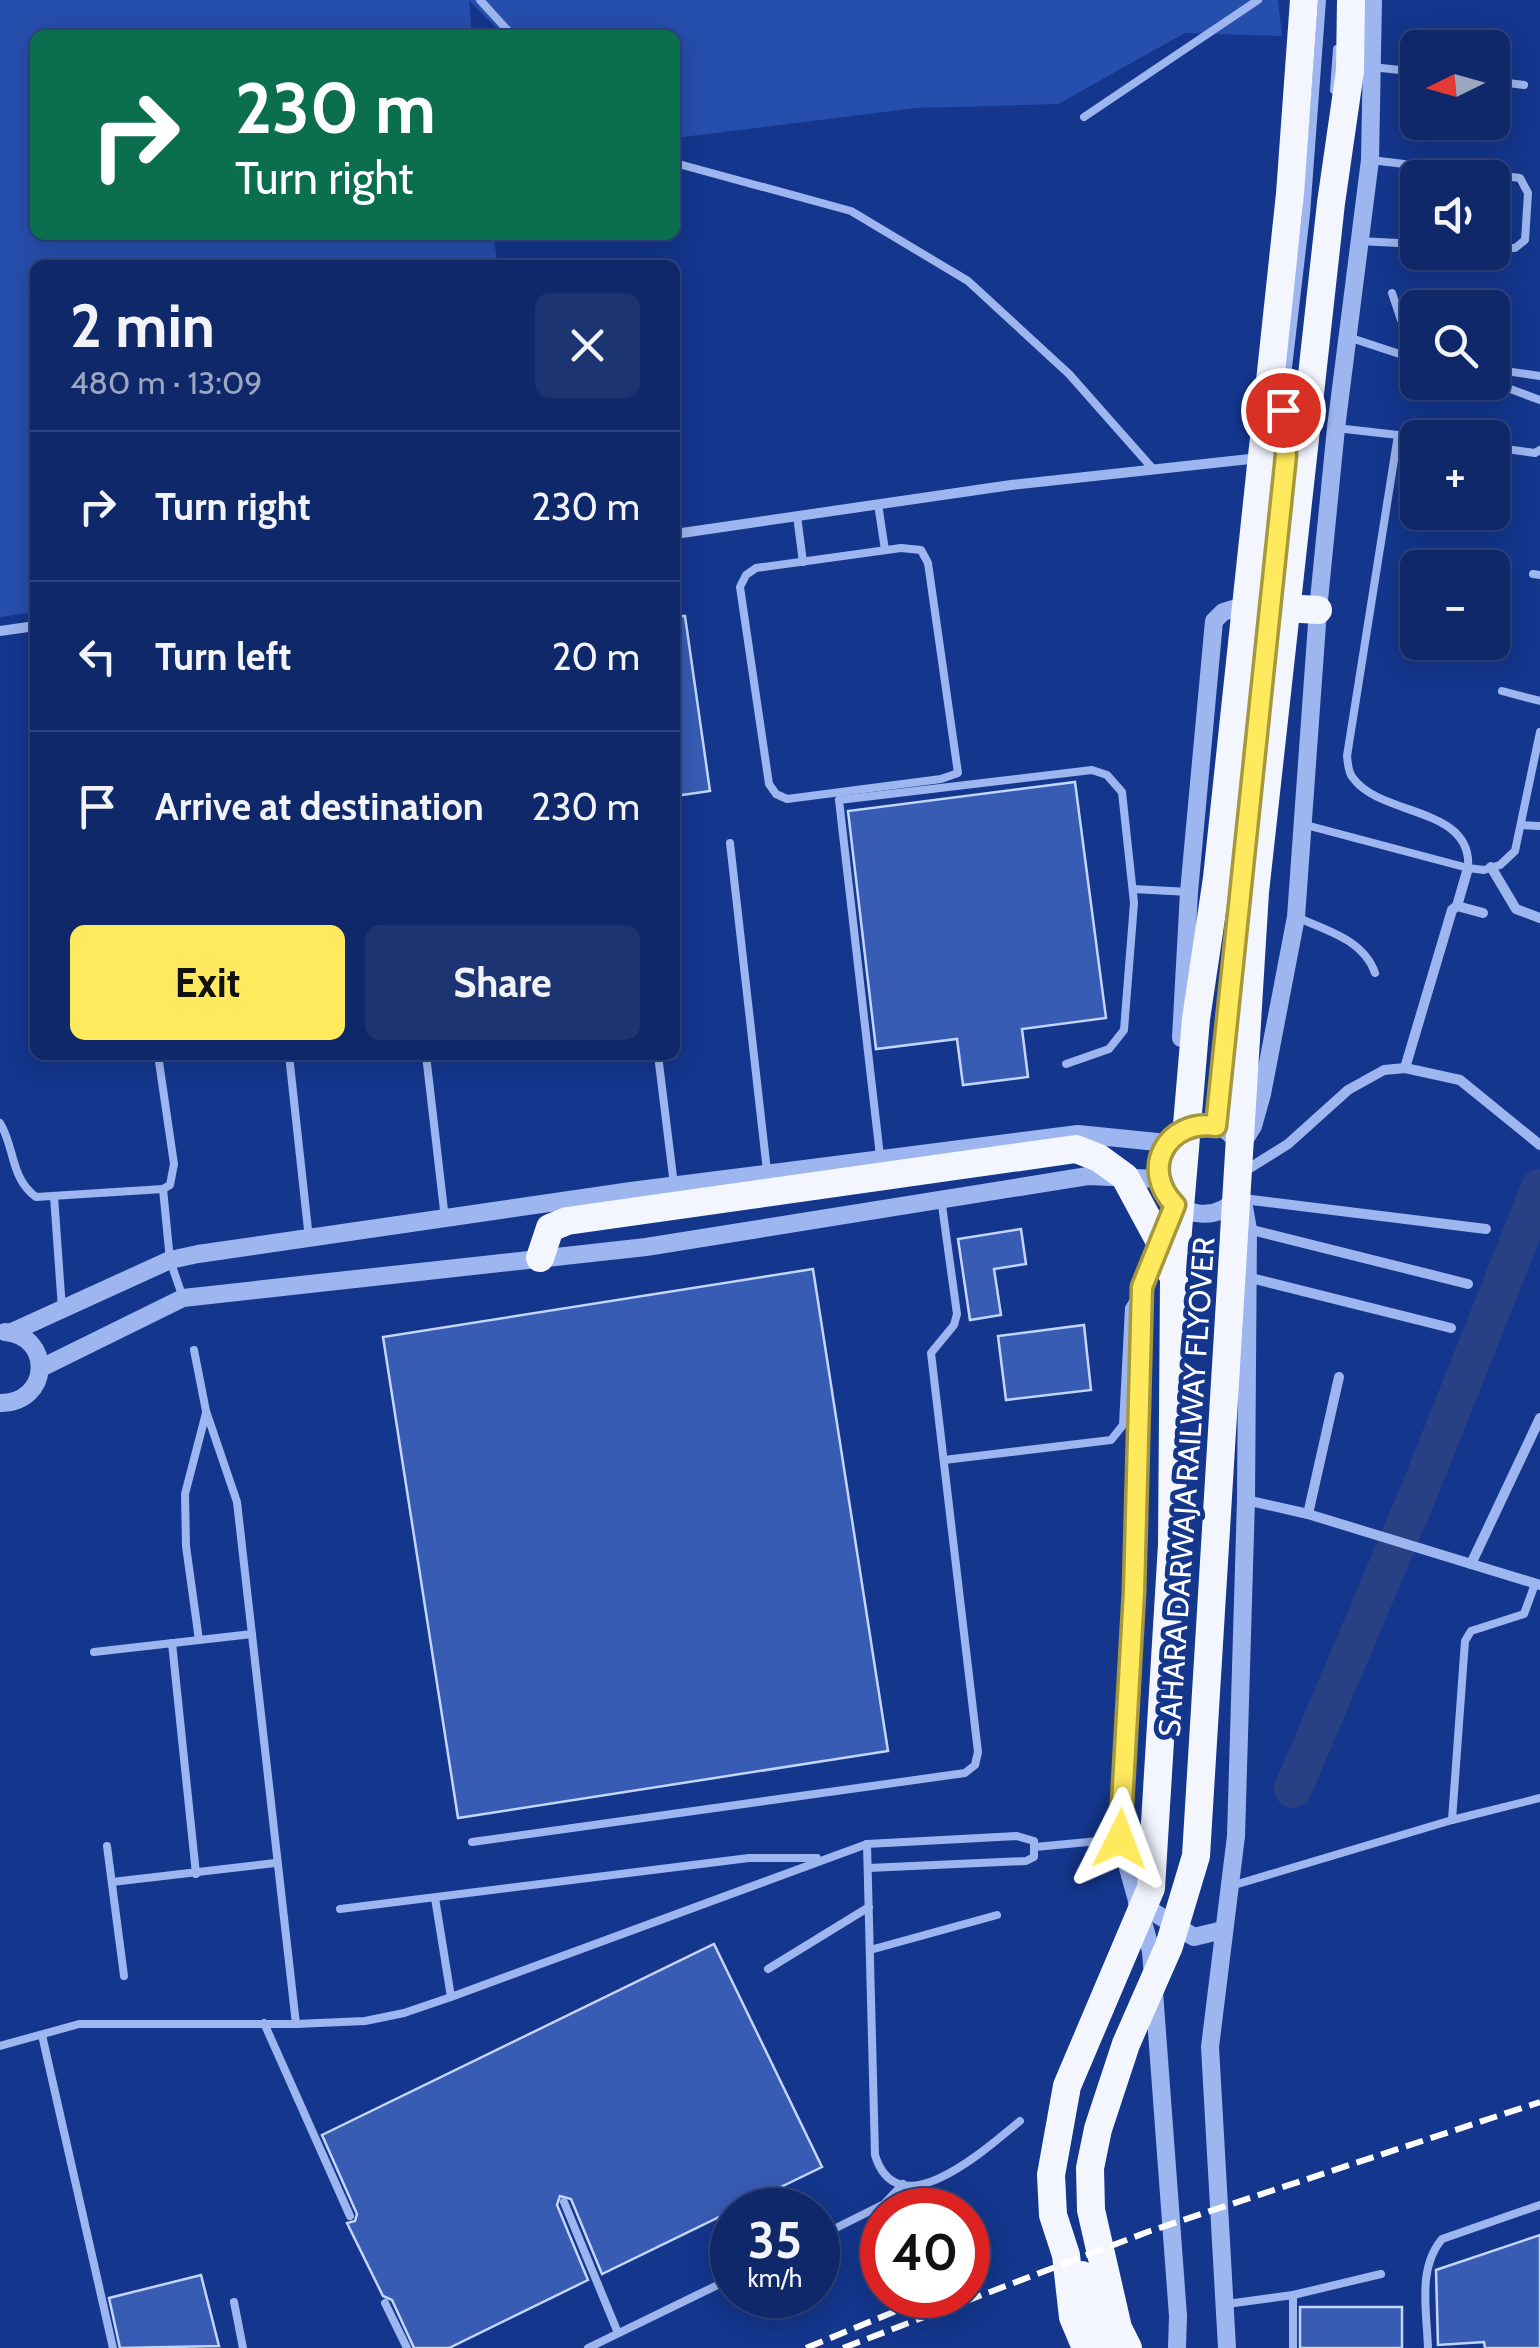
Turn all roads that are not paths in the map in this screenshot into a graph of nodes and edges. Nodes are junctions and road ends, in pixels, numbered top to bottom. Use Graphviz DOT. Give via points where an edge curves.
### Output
graph roads {
  1 [pos="480,0"];
  2 [pos="1258,0"];
  3 [pos="1304,0"];
  4 [pos="1322,0"];
  5 [pos="1352,0"];
  6 [pos="1373,0"];
  7 [pos="507,30"];
  8 [pos="1338,41"];
  9 [pos="1372,66"];
  10 [pos="1400,70"];
  11 [pos="1510,83"];
  12 [pos="1524,85"];
  13 [pos="1333,103"];
  14 [pos="1084,118"];
  15 [pos="1331,122"];
  16 [pos="1370,160"];
  17 [pos="680,164"];
  18 [pos="1400,164"];
  19 [pos="1510,177"];
  20 [pos="1360,241"];
  21 [pos="1400,243"];
  22 [pos="1510,248"];
  23 [pos="1392,294"];
  24 [pos="1400,317"];
  25 [pos="1347,337"];
  26 [pos="1400,354"];
  27 [pos="1510,372"];
  28 [pos="1540,376"];
  29 [pos="1510,389"];
  30 [pos="1540,400"];
  31 [pos="1336,428"];
  32 [pos="1398,435"];
  33 [pos="1510,450"];
  34 [pos="1540,450"];
  35 [pos="1274,456"];
  36 [pos="1154,469"];
  37 [pos="878,504"];
  38 [pos="797,516"];
  39 [pos="680,533"];
  40 [pos="884,550"];
  41 [pos="803,562"];
  42 [pos="1285,608"];
  43 [pos="1318,610"];
  44 [pos="1245,617"];
  45 [pos="30,627"];
  46 [pos="0,631"];
  47 [pos="1502,690"];
  48 [pos="1540,701"];
  49 [pos="1540,732"];
  50 [pos="1538,753"];
  51 [pos="1302,824"];
  52 [pos="1521,825"];
  53 [pos="1540,826"];
  54 [pos="730,842"];
  55 [pos="1468,868"];
  56 [pos="1491,868"];
  57 [pos="1133,890"];
  58 [pos="1189,892"];
  59 [pos="1456,906"];
  60 [pos="1482,912"];
  61 [pos="1296,917"];
  62 [pos="1540,918"];
  63 [pos="1375,973"];
  64 [pos="159,1060"];
  65 [pos="290,1060"];
  66 [pos="427,1060"];
  67 [pos="659,1060"];
  68 [pos="1066,1064"];
  69 [pos="1406,1068"];
  70 [pos="0,1123"];
  71 [pos="1216,1126"];
  72 [pos="1171,1138"];
  73 [pos="1241,1145"];
  74 [pos="1540,1145"];
  75 [pos="880,1159"];
  76 [pos="1248,1169"];
  77 [pos="768,1174"];
  78 [pos="1125,1176"];
  79 [pos="1159,1179"];
  80 [pos="674,1186"];
  81 [pos="163,1190"];
  82 [pos="54,1196"];
  83 [pos="1242,1196"];
  84 [pos="941,1198"];
  85 [pos="1175,1205"];
  86 [pos="444,1219"];
  87 [pos="1248,1229"];
  88 [pos="1486,1230"];
  89 [pos="309,1240"];
  90 [pos="540,1258"];
  91 [pos="170,1260"];
  92 [pos="1247,1277"];
  93 [pos="1174,1278"];
  94 [pos="1468,1284"];
  95 [pos="1142,1287"];
  96 [pos="183,1298"];
  97 [pos="62,1309"];
  98 [pos="1451,1328"];
  99 [pos="6,1332"];
  100 [pos="194,1350"];
  101 [pos="41,1368"];
  102 [pos="1339,1377"];
  103 [pos="0,1403"];
  104 [pos="206,1411"];
  105 [pos="1540,1418"];
  106 [pos="944,1460"];
  107 [pos="1246,1500"];
  108 [pos="1308,1514"];
  109 [pos="1472,1564"];
  110 [pos="1537,1585"];
  111 [pos="252,1634"];
  112 [pos="200,1640"];
  113 [pos="172,1643"];
  114 [pos="94,1652"];
  115 [pos="1540,1798"];
  116 [pos="1452,1820"];
  117 [pos="1120,1839"];
  118 [pos="472,1842"];
  119 [pos="867,1844"];
  120 [pos="107,1846"];
  121 [pos="1035,1848"];
  122 [pos="822,1858"];
  123 [pos="275,1863"];
  124 [pos="868,1868"];
  125 [pos="196,1874"];
  126 [pos="112,1882"];
  127 [pos="1227,1887"];
  128 [pos="435,1898"];
  129 [pos="1138,1902"];
  130 [pos="869,1907"];
  131 [pos="340,1909"];
  132 [pos="997,1914"];
  133 [pos="1223,1930"];
  134 [pos="870,1950"];
  135 [pos="768,1969"];
  136 [pos="124,1976"];
  137 [pos="452,1997"];
  138 [pos="264,2024"];
  139 [pos="296,2024"];
  140 [pos="42,2035"];
  141 [pos="0,2046"];
  142 [pos="1020,2121"];
  143 [pos="902,2184"];
  144 [pos="564,2202"];
  145 [pos="1540,2205"];
  146 [pos="350,2216"];
  147 [pos="840,2226"];
  148 [pos="1066,2255"];
  149 [pos="1381,2274"];
  150 [pos="710,2289"];
  151 [pos="1293,2295"];
  152 [pos="234,2302"];
  153 [pos="386,2303"];
  154 [pos="1226,2304"];
  155 [pos="618,2333"];
  156 [pos="113,2348"];
  157 [pos="243,2348"];
  158 [pos="408,2348"];
  159 [pos="588,2348"];
  160 [pos="1086,2348"];
  161 [pos="1109,2348"];
  162 [pos="1128,2348"];
  163 [pos="1177,2348"];
  164 [pos="1227,2348"];
  165 [pos="1293,2348"];
  166 [pos="1428,2348"];
  1 -- 7 [label="lane"];
  2 -- 14 [label="lane"];
  3 -- 35 [label="highway, SAHARA DARWAJA RAILWAY FLYOVER"];
  4 -- 35 [label="lane" via="1306,214"];
  5 -- 42 [label="highway, SAHARA DARWAJA RAILWAY FLYOVER" via="1350,72"];
  6 -- 9 [label="street"];
  8 -- 13 [label="lane"];
  9 -- 10 [label="lane"];
  9 -- 16 [label="street"];
  11 -- 12 [label="lane"];
  15 -- 35 [label="lane" via="1300,412"];
  16 -- 18 [label="lane"];
  16 -- 20 [label="street"];
  17 -- 36 [label="lane" via="851,211 968,281 1069,374"];
  19 -- 22 [label="lane" via="1520,178 1528,192 1525,240"];
  20 -- 21 [label="lane"];
  20 -- 25 [label="street"];
  23 -- 24 [label="lane"];
  25 -- 26 [label="lane"];
  25 -- 31 [label="street"];
  27 -- 28 [label="lane"];
  29 -- 30 [label="lane"];
  31 -- 32 [label="lane"];
  31 -- 43 [label="street"];
  32 -- 55 [label="lane" via="1346,756 1350,776 1366,790 1456,832 1470,854"];
  33 -- 34 [label="lane"];
  35 -- 36 [label="street"];
  35 -- 44 [label="highway, SAHARA DARWAJA RAILWAY FLYOVER"];
  35 -- 71 [label="lane"];
  36 -- 37 [label="street"];
  37 -- 38 [label="street"];
  37 -- 40 [label="lane"];
  38 -- 39 [label="street"];
  38 -- 41 [label="lane"];
  40 -- 41 [label="lane"];
  40 -- 41 [label="lane" via="921,550 928,563 958,772 941,780 787,799 769,784 740,588 756,568"];
  42 -- 43 [label="highway"];
  42 -- 162 [label="highway, SAHARA DARWAJA RAILWAY FLYOVER" via="1255,892 1196,1856 1169,1946 1126,2044 1090,2168 1091,2210"];
  43 -- 51 [label="street"];
  44 -- 58 [label="street" via="1224,612 1214,622"];
  44 -- 93 [label="highway, SAHARA DARWAJA RAILWAY FLYOVER" via="1196,1020"];
  45 -- 46 [label="street"];
  47 -- 48 [label="lane"];
  49 -- 50 [label="lane"];
  50 -- 52 [label="lane"];
  51 -- 55 [label="lane"];
  51 -- 61 [label="street"];
  52 -- 53 [label="lane"];
  52 -- 56 [label="lane" via="1515,850"];
  54 -- 77 [label="lane"];
  55 -- 56 [label="lane"];
  55 -- 59 [label="street"];
  56 -- 62 [label="street" via="1516,909"];
  57 -- 58 [label="lane"];
  57 -- 68 [label="lane" via="1124,1030 1109,1049"];
  57 -- 75 [label="lane" via="1122,792 1092,770 839,800"];
  58 -- 72 [label="street"];
  59 -- 60 [label="street"];
  59 -- 69 [label="street"];
  61 -- 63 [label="lane" via="1349,940"];
  61 -- 73 [label="street" via="1262,1094"];
  64 -- 81 [label="lane" via="174,1164"];
  65 -- 89 [label="lane"];
  66 -- 86 [label="lane"];
  67 -- 80 [label="lane"];
  69 -- 74 [label="street" via="1460,1080"];
  69 -- 76 [label="street" via="1373,1073"];
  70 -- 82 [label="lane" via="26,1190"];
  71 -- 72 [label="street" via="1202,1124"];
  71 -- 73 [label="street"];
  72 -- 75 [label="street" via="1078,1134"];
  72 -- 79 [label="street" via="1161,1154"];
  73 -- 76 [label="street"];
  75 -- 77 [label="street"];
  76 -- 83 [label="street"];
  77 -- 80 [label="street"];
  78 -- 79 [label="street"];
  78 -- 84 [label="street"];
  78 -- 90 [label="highway" via="1076,1149 567,1221 550,1228"];
  78 -- 93 [label="highway"];
  79 -- 85 [label="street"];
  80 -- 86 [label="street"];
  81 -- 82 [label="lane"];
  81 -- 91 [label="lane"];
  82 -- 97 [label="lane"];
  83 -- 85 [label="street" via="1203,1215"];
  83 -- 87 [label="street"];
  83 -- 88 [label="street"];
  84 -- 90 [label="street"];
  84 -- 106 [label="lane" via="957,1300 954,1326 931,1354"];
  85 -- 95 [label="street"];
  86 -- 89 [label="street"];
  87 -- 92 [label="street"];
  87 -- 94 [label="street"];
  89 -- 91 [label="street"];
  90 -- 96 [label="street"];
  91 -- 96 [label="lane"];
  91 -- 97 [label="street"];
  92 -- 98 [label="street"];
  92 -- 107 [label="street"];
  93 -- 148 [label="highway, SAHARA DARWAJA RAILWAY FLYOVER" via="1172,1545 1150,1888 1067,2086 1051,2175 1053,2215"];
  95 -- 106 [label="lane" via="1129,1308 1123,1425 1112,1440"];
  95 -- 117 [label="street"];
  96 -- 101 [label="street"];
  97 -- 99 [label="street"];
  99 -- 101 [label="street" via="27,1339"];
  100 -- 104 [label="lane"];
  101 -- 103 [label="street" via="27,1396"];
  102 -- 108 [label="street"];
  104 -- 111 [label="lane" via="237,1502"];
  104 -- 112 [label="lane" via="185,1494"];
  105 -- 109 [label="street"];
  106 -- 118 [label="lane" via="975,1765 965,1773"];
  107 -- 108 [label="street"];
  107 -- 127 [label="street" via="1236,1836"];
  108 -- 109 [label="street"];
  109 -- 110 [label="street"];
  110 -- 116 [label="lane" via="1524,1614 1471,1631 1465,1641"];
  111 -- 112 [label="lane"];
  111 -- 123 [label="lane"];
  112 -- 113 [label="lane"];
  113 -- 114 [label="lane"];
  113 -- 125 [label="lane"];
  115 -- 116 [label="lane"];
  116 -- 127 [label="lane"];
  117 -- 121 [label="lane"];
  117 -- 129 [label="street"];
  119 -- 121 [label="lane" via="1017,1836 1034,1841"];
  119 -- 122 [label="lane"];
  119 -- 124 [label="lane"];
  120 -- 126 [label="lane"];
  121 -- 124 [label="lane" via="1026,1862"];
  122 -- 128 [label="lane" via="750,1858"];
  122 -- 137 [label="lane"];
  123 -- 125 [label="lane"];
  123 -- 139 [label="lane"];
  124 -- 130 [label="lane"];
  125 -- 126 [label="lane"];
  126 -- 136 [label="lane"];
  127 -- 133 [label="street"];
  128 -- 131 [label="lane"];
  128 -- 137 [label="lane"];
  129 -- 133 [label="street" via="1194,1936"];
  129 -- 163 [label="street" via="1151,1950"];
  130 -- 134 [label="lane"];
  130 -- 135 [label="lane"];
  132 -- 134 [label="lane"];
  133 -- 154 [label="street" via="1210,2047"];
  134 -- 143 [label="lane" via="875,2155 880,2172"];
  137 -- 139 [label="lane" via="365,2021"];
  138 -- 139 [label="lane"];
  138 -- 140 [label="lane" via="79,2024"];
  138 -- 146 [label="lane"];
  140 -- 141 [label="lane"];
  140 -- 156 [label="lane"];
  142 -- 143 [label="lane" via="941,2178"];
  143 -- 147 [label="lane" via="884,2204"];
  144 -- 155 [label="lane"];
  145 -- 166 [label="lane" via="1442,2239 1432,2251"];
  148 -- 160 [label="highway, SAHARA DARWAJA RAILWAY FLYOVER" via="1074,2317"];
  148 -- 161 [label="highway, SAHARA DARWAJA RAILWAY FLYOVER" via="1080,2268"];
  149 -- 151 [label="lane"];
  150 -- 155 [label="lane"];
  151 -- 154 [label="lane"];
  151 -- 165 [label="lane"];
  152 -- 157 [label="lane"];
  153 -- 158 [label="lane"];
  154 -- 164 [label="street"];
  155 -- 159 [label="lane"];
}
